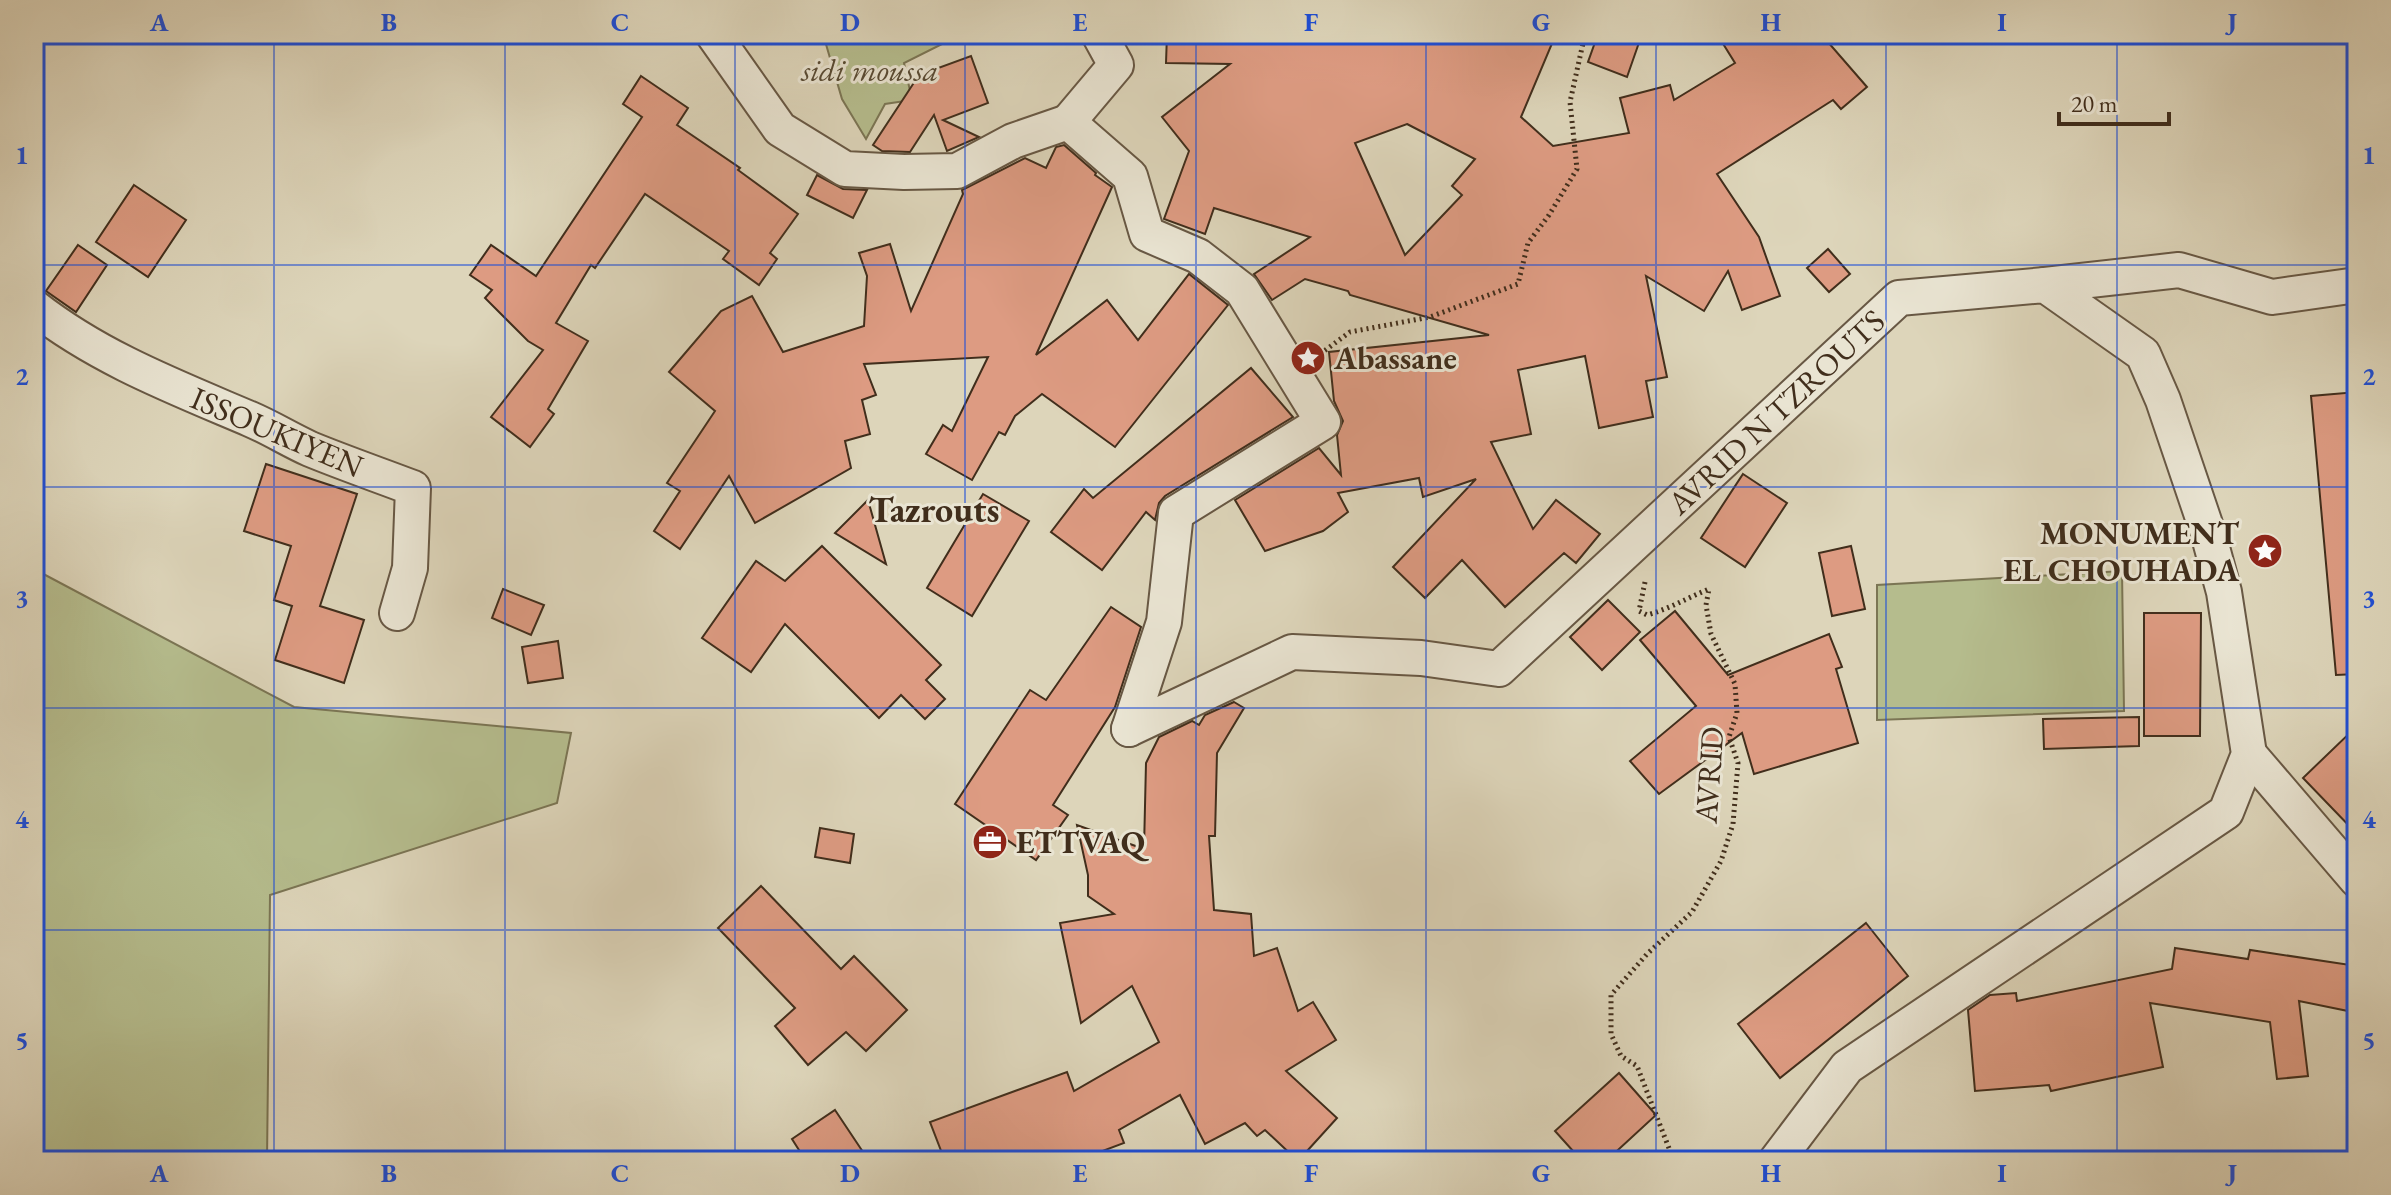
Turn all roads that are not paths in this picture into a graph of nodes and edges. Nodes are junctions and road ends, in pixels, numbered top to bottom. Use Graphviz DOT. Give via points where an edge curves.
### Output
graph roads {
  1 [pos="713,34"];
  2 [pos="1099,34"];
  3 [pos="1068,122"];
  4 [pos="2045,285"];
  5 [pos="2357,285"];
  6 [pos="34,307"];
  7 [pos="397,613"];
  8 [pos="2249,754"];
  9 [pos="2357,880"];
  10 [pos="1776,1161"];
  1 -- 3 [label="street" via="780,129 845,169 957,171 1013,141"];
  2 -- 3 [label="street" via="1116,65"];
  3 -- 4 [label="street, AVRID N TZROUTS" via="1130,176 1147,234 1198,256 1242,290 1323,422 1176,513 1164,622 1129,729 1292,652 1421,658 1499,669 1899,298"];
  4 -- 5 [label="street, AVRID N TZROUTS" via="2179,270 2272,297"];
  4 -- 8 [label="street" via="2143,354 2163,400 2224,592"];
  6 -- 7 [label="street, ISSOUKIYEN" via="57,326 158,380 308,448 413,488 410,568"];
  8 -- 9 [label="street"];
  8 -- 10 [label="street" via="2226,812 1847,1067"];
}
